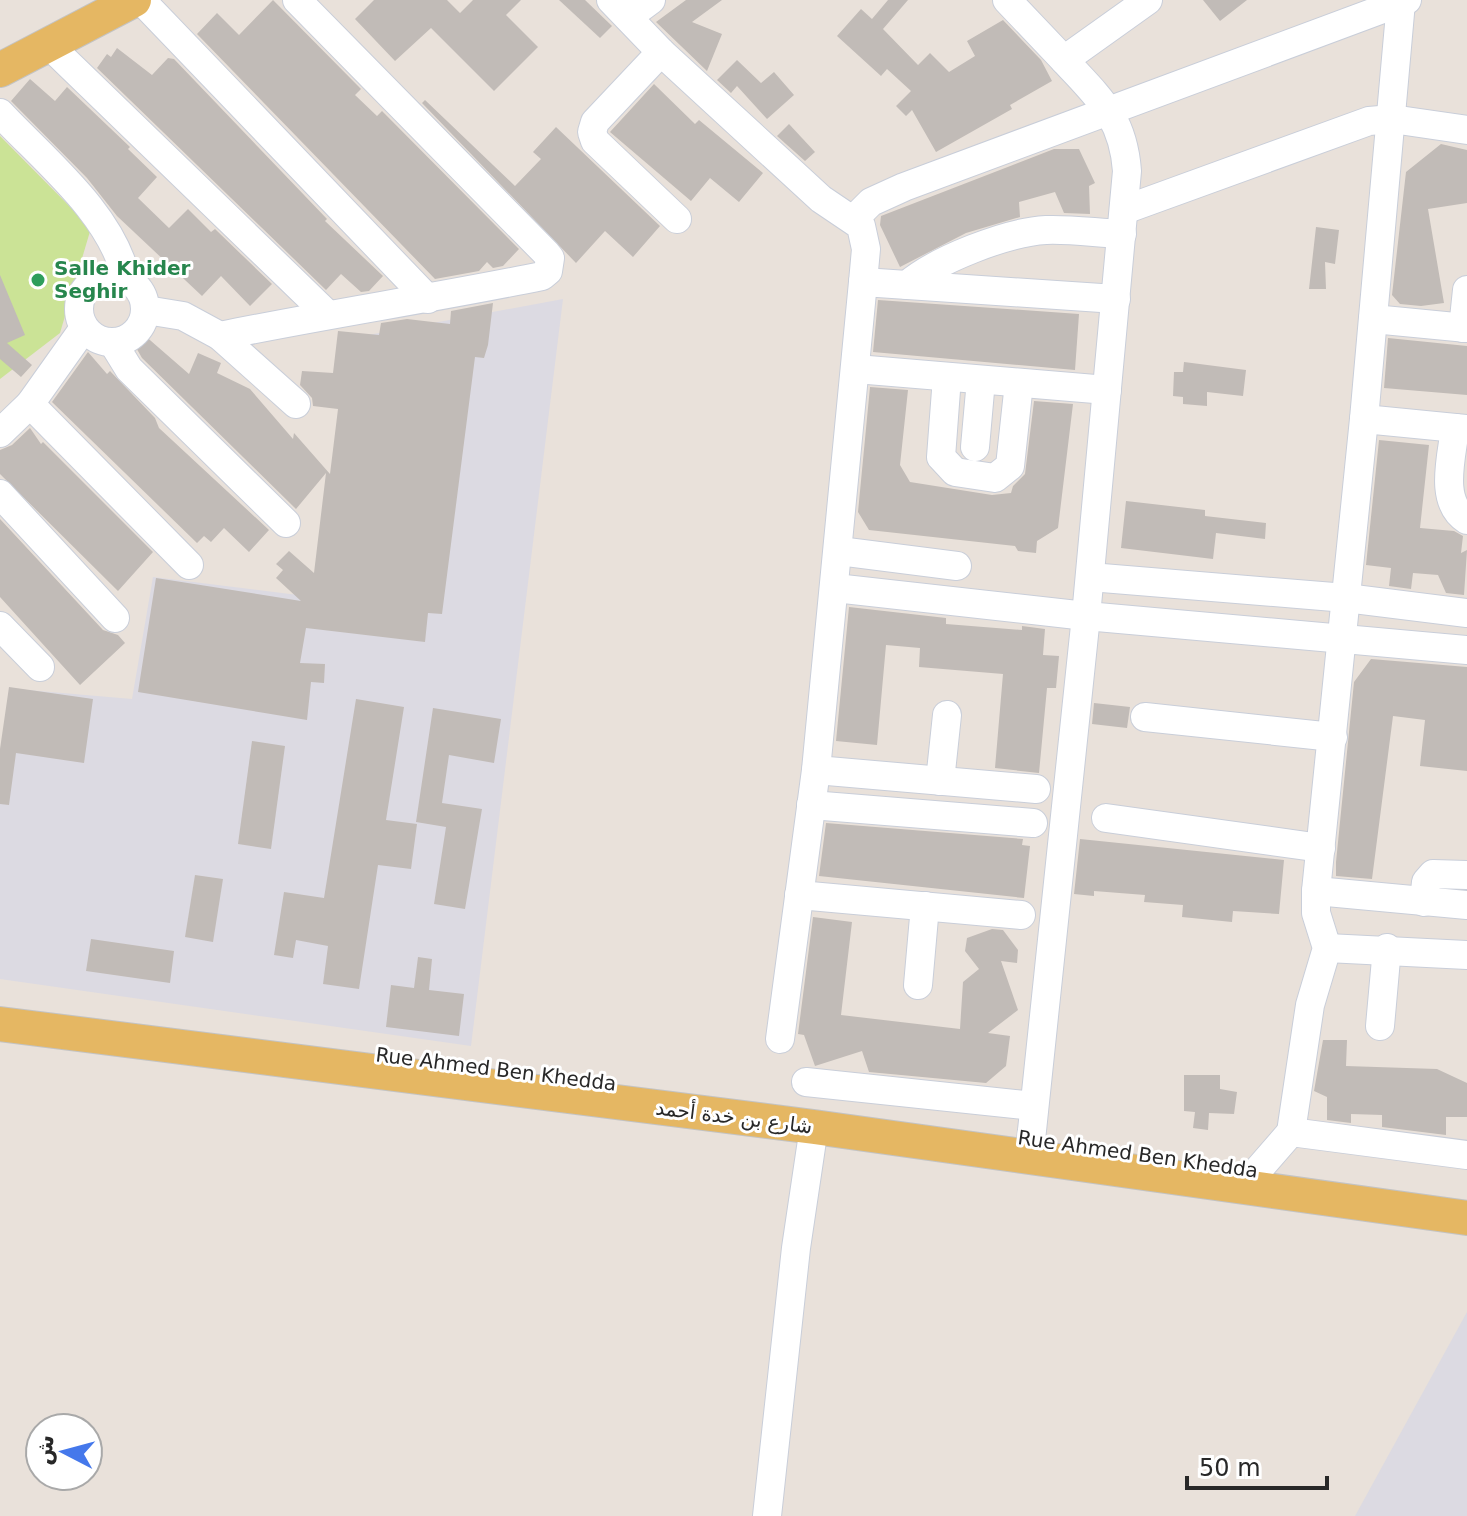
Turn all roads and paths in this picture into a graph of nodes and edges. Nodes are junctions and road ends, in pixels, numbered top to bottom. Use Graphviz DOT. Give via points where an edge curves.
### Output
graph roads {
  1 [pos="134,0"];
  2 [pos="141,0"];
  3 [pos="297,0"];
  4 [pos="651,0"];
  5 [pos="1007,0"];
  6 [pos="1148,0"];
  7 [pos="1404,1"];
  8 [pos="619,8"];
  9 [pos="50,46"];
  10 [pos="661,52"];
  11 [pos="1064,60"];
  12 [pos="0,70"];
  13 [pos="1111,110"];
  14 [pos="0,113"];
  15 [pos="1392,119"];
  16 [pos="1467,130"];
  17 [pos="677,219"];
  18 [pos="854,219"];
  19 [pos="1123,222"];
  20 [pos="126,278"];
  21 [pos="863,282"];
  22 [pos="907,285"];
  23 [pos="1467,290"];
  24 [pos="428,299"];
  25 [pos="1116,299"];
  26 [pos="146,310"];
  27 [pos="327,314"];
  28 [pos="1373,319"];
  29 [pos="84,328"];
  30 [pos="1465,328"];
  31 [pos="220,336"];
  32 [pos="113,343"];
  33 [pos="856,369"];
  34 [pos="947,377"];
  35 [pos="981,380"];
  36 [pos="1019,383"];
  37 [pos="1107,390"];
  38 [pos="30,404"];
  39 [pos="296,404"];
  40 [pos="1364,419"];
  41 [pos="1461,428"];
  42 [pos="0,433"];
  43 [pos="975,447"];
  44 [pos="0,494"];
  45 [pos="1467,520"];
  46 [pos="286,523"];
  47 [pos="839,551"];
  48 [pos="189,565"];
  49 [pos="957,566"];
  50 [pos="1090,577"];
  51 [pos="835,588"];
  52 [pos="1346,598"];
  53 [pos="1467,613"];
  54 [pos="1086,616"];
  55 [pos="115,618"];
  56 [pos="0,626"];
  57 [pos="1343,637"];
  58 [pos="1467,650"];
  59 [pos="40,667"];
  60 [pos="947,715"];
  61 [pos="1145,717"];
  62 [pos="1333,737"];
  63 [pos="816,770"];
  64 [pos="940,781"];
  65 [pos="1036,789"];
  66 [pos="811,805"];
  67 [pos="1106,818"];
  68 [pos="1033,823"];
  69 [pos="1321,848"];
  70 [pos="1467,875"];
  71 [pos="1316,891"];
  72 [pos="799,895"];
  73 [pos="1424,902"];
  74 [pos="1467,905"];
  75 [pos="925,906"];
  76 [pos="1021,915"];
  77 [pos="1327,948"];
  78 [pos="1387,948"];
  79 [pos="1467,955"];
  80 [pos="918,985"];
  81 [pos="0,1007"];
  82 [pos="0,1024"];
  83 [pos="1380,1026"];
  84 [pos="780,1039"];
  85 [pos="806,1082"];
  86 [pos="1034,1106"];
  87 [pos="814,1127"];
  88 [pos="1291,1132"];
  89 [pos="1031,1140"];
  90 [pos="1467,1155"];
  91 [pos="1258,1170"];
  92 [pos="1467,1197"];
  93 [pos="1467,1218"];
  94 [pos="767,1516"];
  1 -- 9 [label="main road"];
  2 -- 24 [label="street"];
  3 -- 24 [label="street" via="550,258 542,276"];
  4 -- 8 [label="street"];
  5 -- 11 [label="street"];
  6 -- 11 [label="street"];
  7 -- 13 [label="street"];
  7 -- 15 [label="street"];
  8 -- 10 [label="street"];
  9 -- 12 [label="main road"];
  9 -- 27 [label="street"];
  10 -- 17 [label="street" via="595,122 592,132 595,141"];
  10 -- 18 [label="street" via="821,199"];
  11 -- 13 [label="street"];
  13 -- 18 [label="street" via="904,187 871,202"];
  13 -- 19 [label="street" via="1126,155"];
  14 -- 20 [label="street" via="100,221 119,251"];
  15 -- 16 [label="street"];
  15 -- 19 [label="street" via="1355,125"];
  15 -- 28 [label="street"];
  18 -- 21 [label="street" via="864,237"];
  19 -- 22 [label="street" via="1024,233 940,263"];
  19 -- 25 [label="street"];
  20 -- 26 [label="street" via="136,286"];
  20 -- 29 [label="street" via="104,276 86,288 79,308"];
  21 -- 22 [label="street"];
  21 -- 33 [label="street"];
  22 -- 25 [label="street"];
  23 -- 30 [label="street"];
  24 -- 27 [label="street"];
  25 -- 37 [label="street"];
  26 -- 31 [label="street" via="183,316"];
  26 -- 32 [label="street" via="136,333"];
  27 -- 31 [label="street"];
  28 -- 30 [label="street"];
  28 -- 40 [label="street"];
  29 -- 32 [label="street"];
  29 -- 38 [label="street"];
  31 -- 39 [label="street"];
  32 -- 46 [label="street" via="129,369"];
  33 -- 34 [label="street"];
  33 -- 47 [label="street"];
  34 -- 35 [label="street"];
  34 -- 36 [label="street" via="941,457 955,472 995,478 1010,466"];
  35 -- 36 [label="street"];
  35 -- 43 [label="street"];
  36 -- 37 [label="street"];
  37 -- 50 [label="street"];
  38 -- 42 [label="street"];
  38 -- 48 [label="street"];
  40 -- 41 [label="street"];
  40 -- 52 [label="street"];
  41 -- 45 [label="street" via="1450,488 1454,506"];
  44 -- 55 [label="street"];
  47 -- 49 [label="street"];
  47 -- 51 [label="street"];
  50 -- 52 [label="street"];
  50 -- 54 [label="street"];
  51 -- 54 [label="street"];
  51 -- 63 [label="street"];
  52 -- 53 [label="street"];
  52 -- 57 [label="street"];
  54 -- 57 [label="street"];
  54 -- 86 [label="street"];
  56 -- 59 [label="street"];
  57 -- 58 [label="street"];
  57 -- 62 [label="street"];
  60 -- 64 [label="street"];
  61 -- 62 [label="street"];
  62 -- 69 [label="street"];
  63 -- 64 [label="street"];
  63 -- 66 [label="street"];
  64 -- 65 [label="street"];
  66 -- 68 [label="street"];
  66 -- 72 [label="street"];
  67 -- 69 [label="street"];
  69 -- 71 [label="street"];
  70 -- 73 [label="street" via="1433,874 1426,882"];
  71 -- 73 [label="street"];
  71 -- 77 [label="street" via="1316,913"];
  72 -- 75 [label="street"];
  72 -- 84 [label="street"];
  73 -- 74 [label="street"];
  75 -- 76 [label="street"];
  75 -- 80 [label="street"];
  77 -- 78 [label="street"];
  77 -- 88 [label="street" via="1310,1005"];
  78 -- 79 [label="street"];
  78 -- 83 [label="street"];
  81 -- 89 [label="main road, Rue Ahmed Ben Khedda"];
  82 -- 87 [label="main road, شارع بن خدة أحمد"];
  85 -- 86 [label="street"];
  86 -- 89 [label="street"];
  87 -- 93 [label="main road, شارع بن خدة أحمد"];
  87 -- 94 [label="street"];
  88 -- 90 [label="street"];
  88 -- 91 [label="street"];
  89 -- 91 [label="main road, Rue Ahmed Ben Khedda"];
  91 -- 92 [label="main road, Rue Ahmed Ben Khedda"];
}
